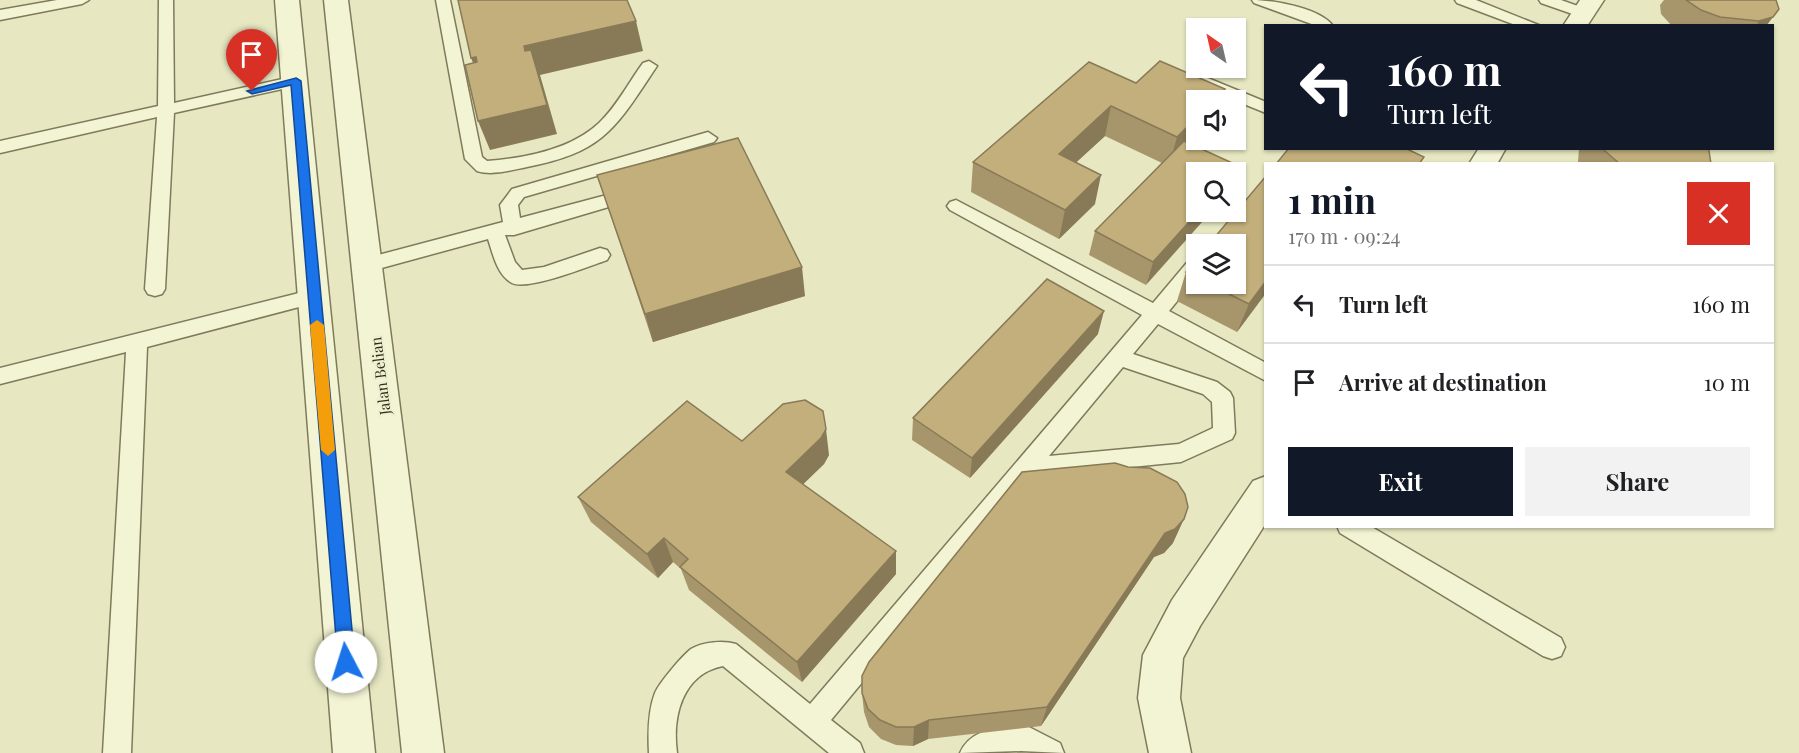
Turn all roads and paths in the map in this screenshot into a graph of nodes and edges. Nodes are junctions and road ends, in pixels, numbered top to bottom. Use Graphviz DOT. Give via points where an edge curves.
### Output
graph roads {
  1 [pos="82,0"];
  2 [pos="166,0"];
  3 [pos="287,0"];
  4 [pos="336,0"];
  5 [pos="442,0"];
  6 [pos="1259,0"];
  7 [pos="1546,0"];
  8 [pos="1469,1"];
  9 [pos="1583,13"];
  10 [pos="0,15"];
  11 [pos="1324,24"];
  12 [pos="1529,24"];
  13 [pos="650,66"];
  14 [pos="1195,78"];
  15 [pos="296,81"];
  16 [pos="1264,107"];
  17 [pos="166,110"];
  18 [pos="708,138"];
  19 [pos="0,147"];
  20 [pos="649,190"];
  21 [pos="956,206"];
  22 [pos="514,228"];
  23 [pos="495,233"];
  24 [pos="600,255"];
  25 [pos="367,265"];
  26 [pos="1186,277"];
  27 [pos="155,289"];
  28 [pos="315,296"];
  29 [pos="1155,312"];
  30 [pos="137,341"];
  31 [pos="1118,357"];
  32 [pos="1264,372"];
  33 [pos="0,376"];
  34 [pos="1024,468"];
  35 [pos="1264,495"];
  36 [pos="1351,528"];
  37 [pos="1552,647"];
  38 [pos="813,722"];
  39 [pos="117,753"];
  40 [pos="354,753"];
  41 [pos="423,753"];
  42 [pos="663,753"];
  43 [pos="850,753"];
  44 [pos="974,753"];
  45 [pos="1050,753"];
  46 [pos="1170,753"];
  1 -- 10 [label="lane"];
  2 -- 17 [label="lane"];
  3 -- 15 [label="street"];
  4 -- 25 [label="street, Jalan Belian"];
  5 -- 13 [label="lane" via="474,159 483,166 507,166 575,147 605,127"];
  6 -- 11 [label="lane"];
  7 -- 9 [label="lane"];
  8 -- 12 [label="lane"];
  14 -- 16 [label="lane"];
  15 -- 17 [label="lane"];
  15 -- 28 [label="street"];
  17 -- 19 [label="lane"];
  17 -- 27 [label="lane"];
  18 -- 22 [label="lane" via="518,193 510,199 508,208"];
  20 -- 22 [label="lane"];
  21 -- 29 [label="lane"];
  22 -- 23 [label="lane"];
  23 -- 24 [label="lane" via="506,265 518,278 546,274"];
  23 -- 25 [label="lane"];
  25 -- 41 [label="street, Jalan Belian"];
  26 -- 29 [label="lane"];
  28 -- 30 [label="lane"];
  28 -- 40 [label="street"];
  29 -- 31 [label="lane"];
  29 -- 32 [label="lane"];
  30 -- 33 [label="lane"];
  30 -- 39 [label="lane"];
  31 -- 34 [label="lane"];
  31 -- 34 [label="lane" via="1210,388 1222,398 1224,433 1181,453"];
  34 -- 38 [label="lane"];
  35 -- 46 [label="street" via="1163,655 1159,698"];
  36 -- 37 [label="lane"];
  38 -- 42 [label="lane" via="727,653 700,658 667,696 661,734"];
  38 -- 43 [label="lane"];
  44 -- 45 [label="lane" via="987,743 1023,737"];
}
